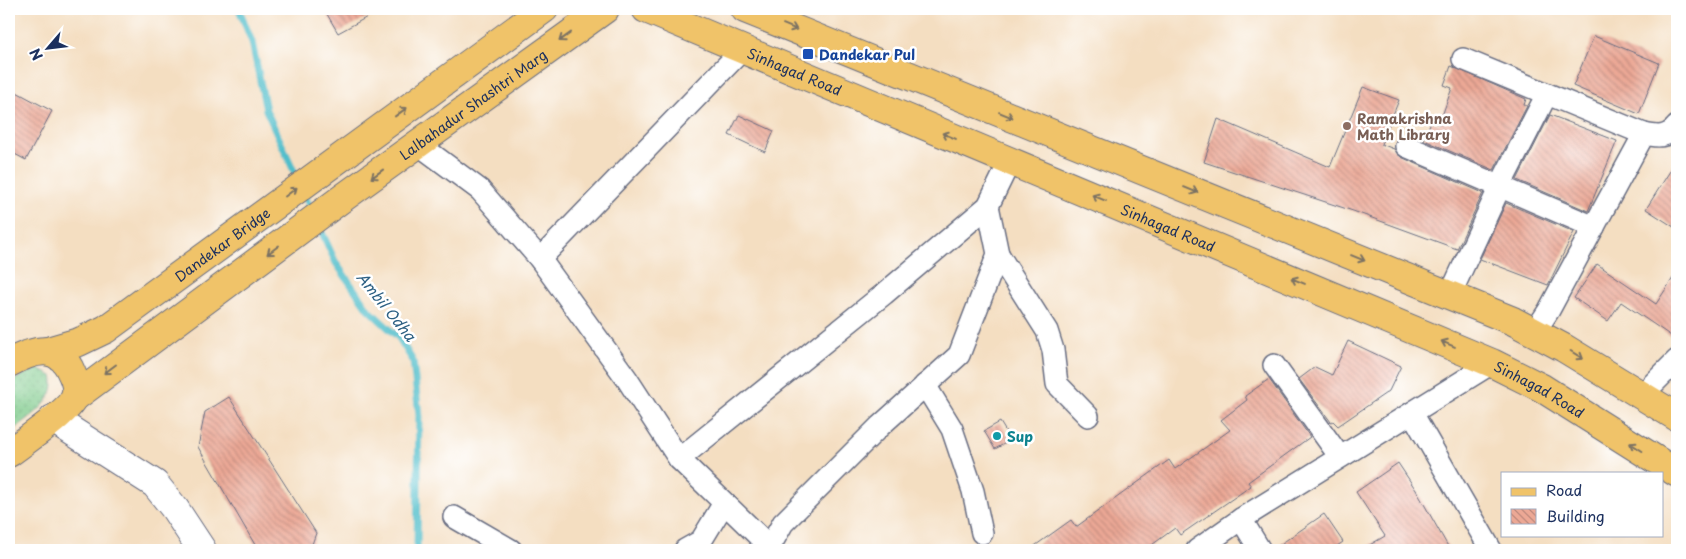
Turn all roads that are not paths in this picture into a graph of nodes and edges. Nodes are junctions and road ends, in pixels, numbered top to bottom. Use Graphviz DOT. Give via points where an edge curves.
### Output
graph roads {
  1 [pos="544,9"];
  2 [pos="605,9"];
  3 [pos="646,9"];
  4 [pos="745,9"];
  5 [pos="743,49"];
  6 [pos="1463,59"];
  7 [pos="1547,94"];
  8 [pos="1677,126"];
  9 [pos="1644,134"];
  10 [pos="1061,137"];
  11 [pos="418,144"];
  12 [pos="1406,146"];
  13 [pos="1010,161"];
  14 [pos="1048,176"];
  15 [pos="1500,186"];
  16 [pos="988,206"];
  17 [pos="1594,227"];
  18 [pos="998,254"];
  19 [pos="540,259"];
  20 [pos="1450,295"];
  21 [pos="1534,333"];
  22 [pos="24,353"];
  23 [pos="1677,360"];
  24 [pos="1492,363"];
  25 [pos="1274,365"];
  26 [pos="926,385"];
  27 [pos="1642,395"];
  28 [pos="75,397"];
  29 [pos="1412,413"];
  30 [pos="1088,416"];
  31 [pos="1677,417"];
  32 [pos="53,419"];
  33 [pos="9,453"];
  34 [pos="1340,458"];
  35 [pos="679,459"];
  36 [pos="1677,473"];
  37 [pos="724,503"];
  38 [pos="454,516"];
  39 [pos="1241,519"];
  40 [pos="982,533"];
  41 [pos="769,548"];
  42 [pos="202,550"];
  43 [pos="511,550"];
  44 [pos="685,550"];
  45 [pos="1197,550"];
  46 [pos="1260,550"];
  47 [pos="1491,550"];
  22 -- 1 [label="main road, Dandekar Bridge, one-way" via="97,333 125,315"];
  2 -- 11 [label="main road, Lalbahadur Shashtri Marg, one-way"];
  3 -- 5 [label="main road, Sinhagad Road"];
  4 -- 10 [label="main road, one-way"];
  13 -- 5 [label="main road, Sinhagad Road, one-way"];
  5 -- 19 [label="street"];
  6 -- 7 [label="street"];
  7 -- 9 [label="street"];
  7 -- 15 [label="street"];
  8 -- 9 [label="street" via="1660,138"];
  9 -- 17 [label="street"];
  10 -- 14 [label="main road"];
  10 -- 20 [label="main road, one-way"];
  11 -- 19 [label="street" via="480,190"];
  11 -- 28 [label="main road, Lalbahadur Shashtri Marg, one-way"];
  12 -- 15 [label="street"];
  13 -- 14 [label="main road, Sinhagad Road"];
  13 -- 16 [label="street"];
  24 -- 14 [label="main road, Sinhagad Road, one-way"];
  15 -- 17 [label="street"];
  15 -- 20 [label="street"];
  16 -- 18 [label="street"];
  16 -- 35 [label="street"];
  17 -- 21 [label="street"];
  18 -- 26 [label="street" via="958,355"];
  18 -- 30 [label="street" via="1047,331 1057,384"];
  19 -- 35 [label="street"];
  20 -- 21 [label="main road"];
  21 -- 27 [label="main road, one-way"];
  22 -- 28 [label="main road" via="63,359 69,366 76,388"];
  23 -- 27 [label="street"];
  24 -- 29 [label="street"];
  36 -- 24 [label="main road, Sinhagad Road, one-way" via="1542,388"];
  25 -- 34 [label="street"];
  26 -- 40 [label="street" via="952,429 973,490"];
  26 -- 41 [label="street" via="783,523"];
  27 -- 31 [label="main road"];
  28 -- 32 [label="main road" via="68,408"];
  29 -- 34 [label="street"];
  29 -- 47 [label="street"];
  32 -- 33 [label="main road"];
  32 -- 42 [label="street" via="155,484"];
  34 -- 39 [label="street"];
  35 -- 37 [label="street"];
  37 -- 41 [label="street"];
  37 -- 44 [label="street" via="701,541"];
  38 -- 43 [label="street"];
  39 -- 45 [label="street"];
  39 -- 46 [label="street"];
}
